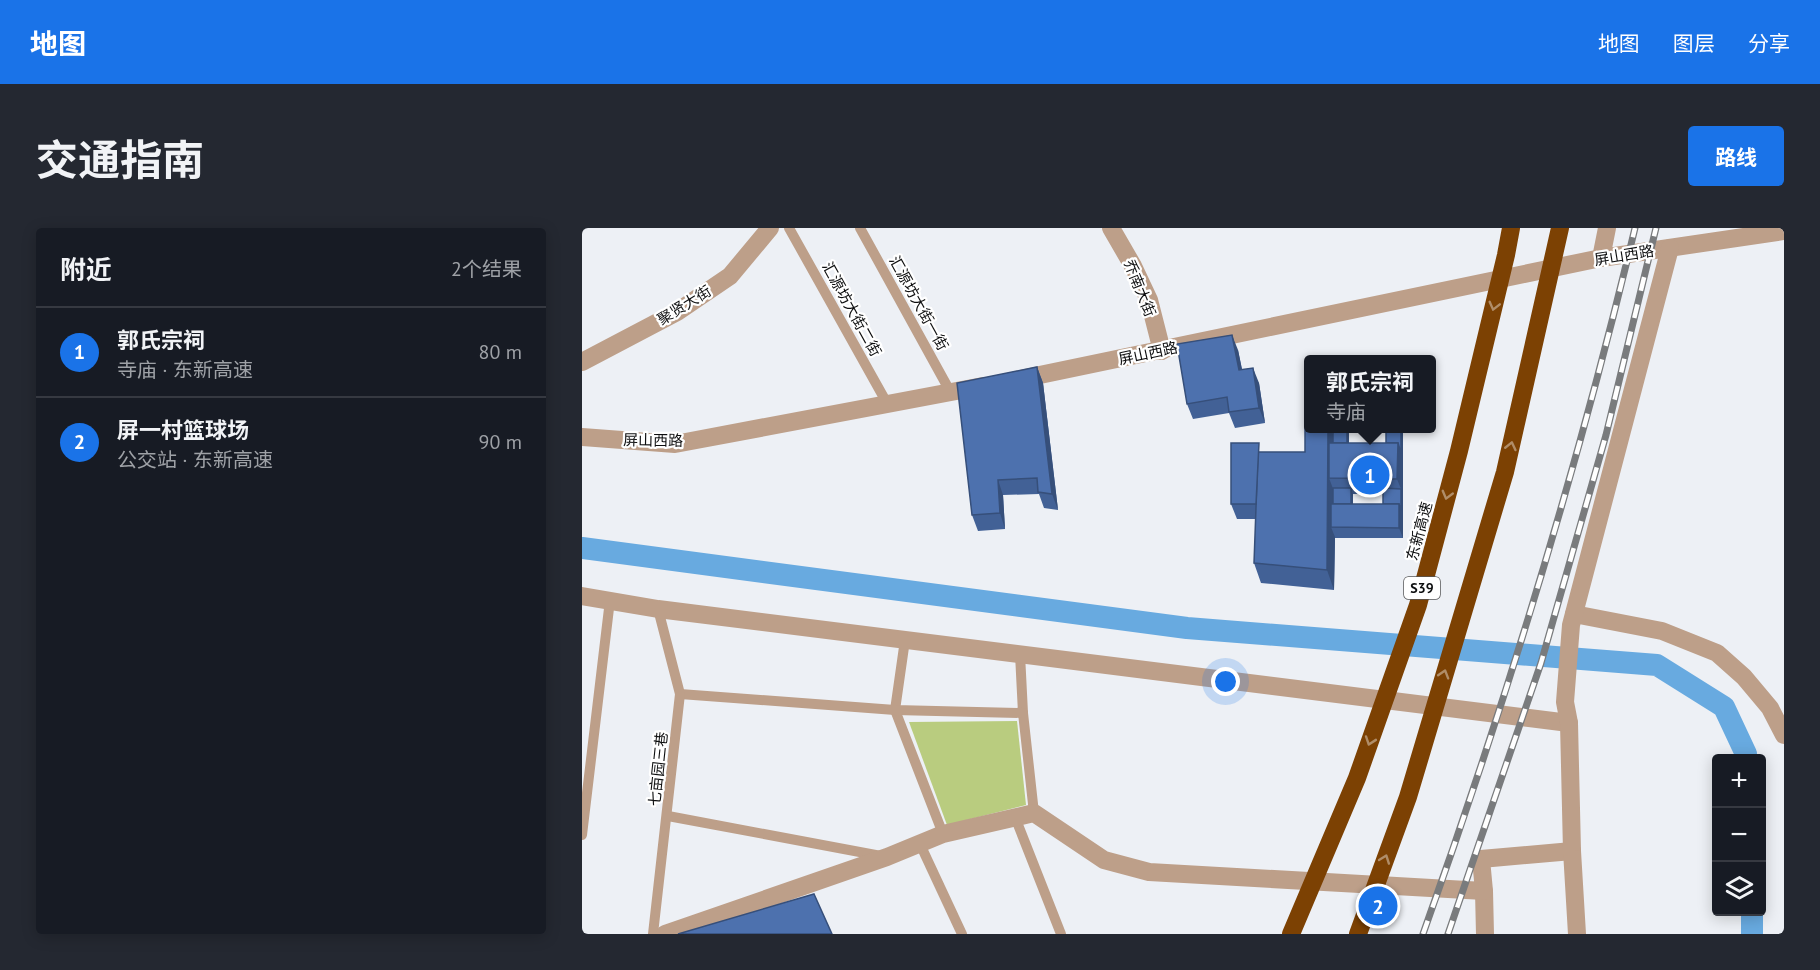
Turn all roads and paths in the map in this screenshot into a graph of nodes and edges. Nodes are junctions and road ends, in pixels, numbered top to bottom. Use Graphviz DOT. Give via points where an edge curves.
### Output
graph roads {
  1 [pos="770,228"];
  2 [pos="789,228"];
  3 [pos="860,228"];
  4 [pos="1111,228"];
  5 [pos="1511,228"];
  6 [pos="1560,228"];
  7 [pos="1607,228"];
  8 [pos="1784,231"];
  9 [pos="1670,248"];
  10 [pos="1601,258"];
  11 [pos="1162,351"];
  12 [pos="582,362"];
  13 [pos="951,393"];
  14 [pos="888,405"];
  15 [pos="582,437"];
  16 [pos="582,596"];
  17 [pos="610,600"];
  18 [pos="658,609"];
  19 [pos="1573,620"];
  20 [pos="905,640"];
  21 [pos="1020,654"];
  22 [pos="680,694"];
  23 [pos="895,710"];
  24 [pos="1023,713"];
  25 [pos="1569,723"];
  26 [pos="1784,735"];
  27 [pos="1035,813"];
  28 [pos="668,816"];
  29 [pos="1015,817"];
  30 [pos="944,834"];
  31 [pos="582,835"];
  32 [pos="920,844"];
  33 [pos="1572,851"];
  34 [pos="887,857"];
  35 [pos="1484,891"];
  36 [pos="653,934"];
  37 [pos="665,934"];
  38 [pos="962,934"];
  39 [pos="1061,934"];
  40 [pos="1291,934"];
  41 [pos="1358,934"];
  42 [pos="1485,934"];
  43 [pos="1577,934"];
  1 -- 12 [label="street, 聚贤大街" via="730,276 677,312"];
  2 -- 14 [label="lane, 汇源坊大街二街"];
  3 -- 13 [label="lane, 汇源坊大街一街"];
  4 -- 11 [label="street, 乔南大街" via="1149,300"];
  5 -- 40 [label="highway, 东新高速 / S39, one-way, bridge" via="1459,452 1418,605 1357,778"];
  41 -- 6 [label="highway, one-way, bridge" via="1408,797 1505,472"];
  7 -- 10 [label="street"];
  8 -- 9 [label="street, 屏山西路"];
  9 -- 10 [label="street, 屏山西路"];
  9 -- 19 [label="street"];
  10 -- 11 [label="street, 屏山西路"];
  11 -- 13 [label="street, 屏山西路"];
  13 -- 14 [label="street, 屏山西路"];
  14 -- 15 [label="street, 屏山西路" via="675,444"];
  16 -- 17 [label="street"];
  17 -- 18 [label="street"];
  17 -- 31 [label="lane"];
  18 -- 20 [label="street"];
  18 -- 22 [label="lane, 七亩园三巷"];
  19 -- 25 [label="street" via="1565,702"];
  19 -- 26 [label="street" via="1662,632 1717,653 1770,708"];
  20 -- 21 [label="street"];
  20 -- 23 [label="lane"];
  21 -- 24 [label="lane"];
  21 -- 25 [label="street"];
  22 -- 23 [label="lane"];
  22 -- 28 [label="lane, 七亩园三巷"];
  23 -- 24 [label="lane"];
  23 -- 30 [label="lane"];
  24 -- 27 [label="lane"];
  25 -- 33 [label="street"];
  27 -- 29 [label="street"];
  27 -- 35 [label="street" via="1104,860 1149,872"];
  28 -- 34 [label="lane"];
  28 -- 36 [label="lane, 七亩园三巷"];
  29 -- 30 [label="street"];
  29 -- 39 [label="lane"];
  30 -- 32 [label="street"];
  32 -- 34 [label="street"];
  32 -- 38 [label="lane"];
  33 -- 35 [label="street" via="1481,859"];
  33 -- 43 [label="street"];
  34 -- 37 [label="street"];
  35 -- 42 [label="street"];
}
